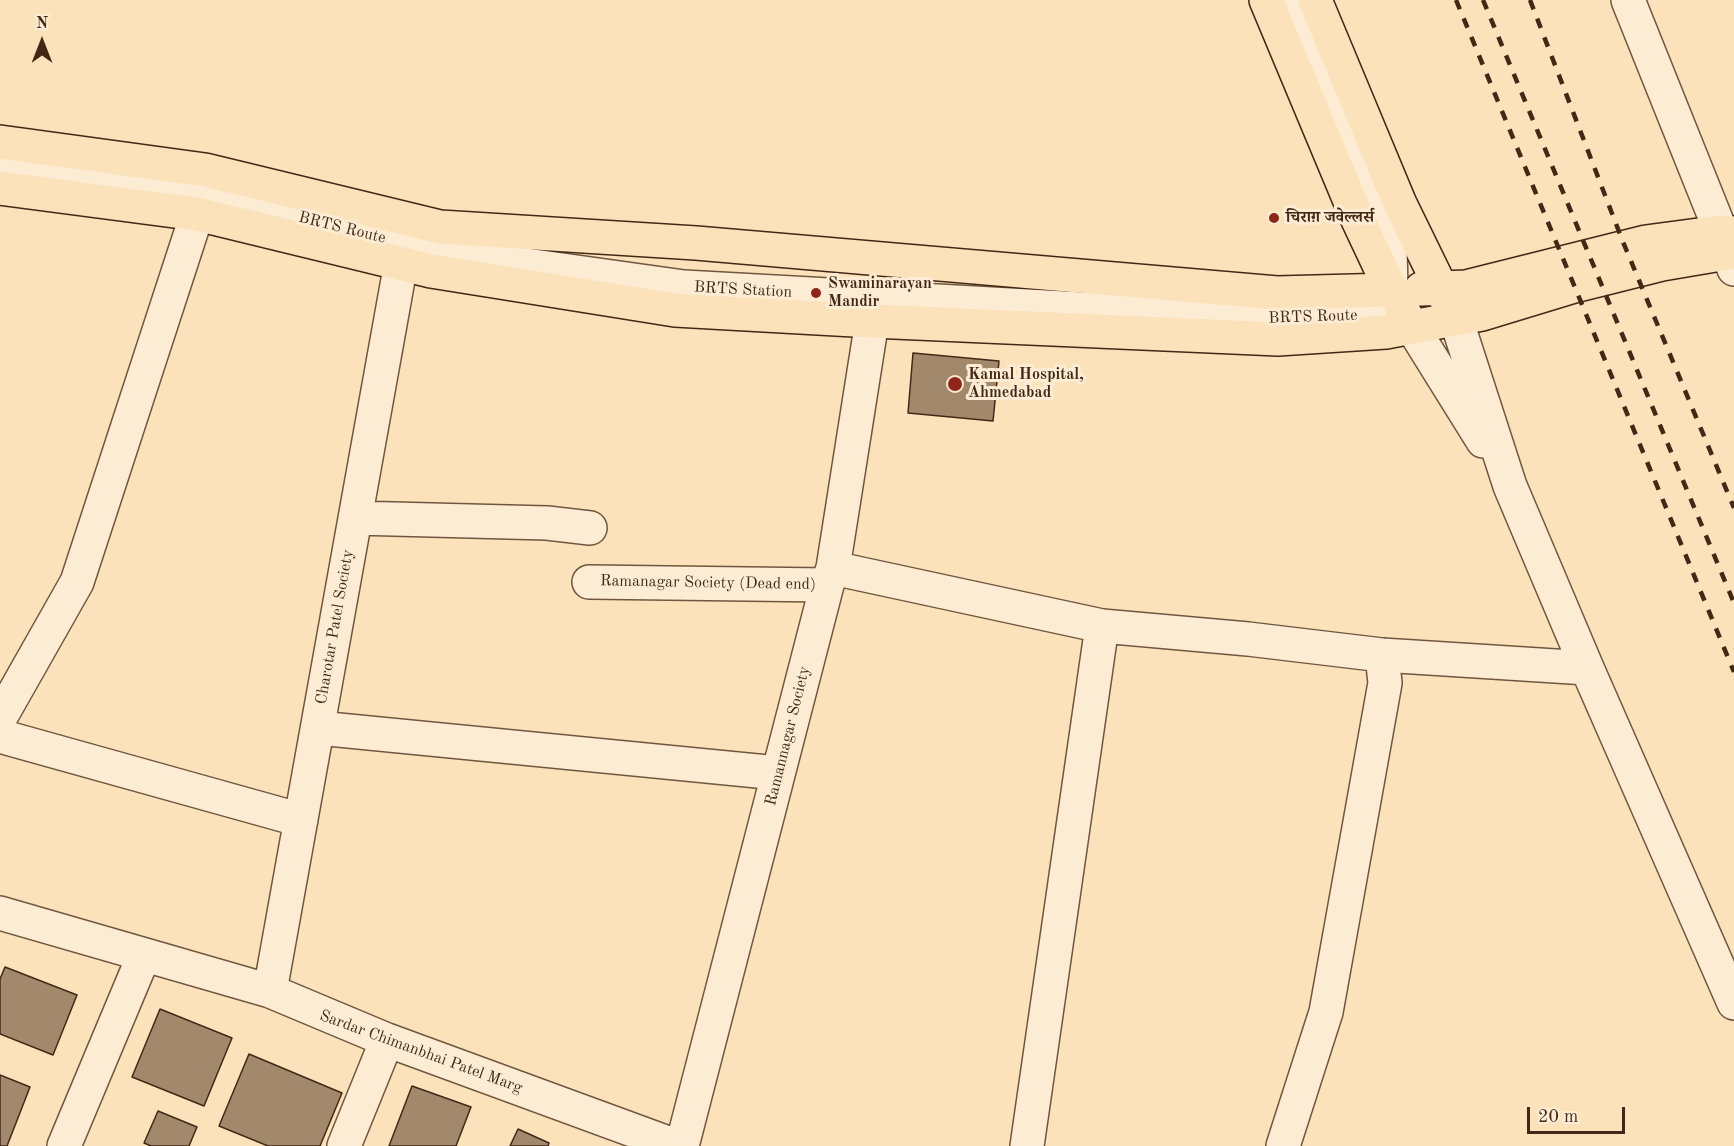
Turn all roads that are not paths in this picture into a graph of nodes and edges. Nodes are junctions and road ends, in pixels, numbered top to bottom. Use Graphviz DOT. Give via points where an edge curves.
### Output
graph roads {
  1 [pos="1266,0"];
  2 [pos="1288,0"];
  3 [pos="1315,0"];
  4 [pos="1628,0"];
  5 [pos="0,142"];
  6 [pos="0,167"];
  7 [pos="0,188"];
  8 [pos="197,214"];
  9 [pos="1730,247"];
  10 [pos="401,263"];
  11 [pos="684,287"];
  12 [pos="1441,288"];
  13 [pos="1391,290"];
  14 [pos="981,305"];
  15 [pos="1456,319"];
  16 [pos="872,321"];
  17 [pos="1412,327"];
  18 [pos="1510,486"];
  19 [pos="355,518"];
  20 [pos="590,528"];
  21 [pos="830,577"];
  22 [pos="589,582"];
  23 [pos="1102,626"];
  24 [pos="1383,655"];
  25 [pos="1587,668"];
  26 [pos="0,718"];
  27 [pos="318,728"];
  28 [pos="0,735"];
  29 [pos="778,773"];
  30 [pos="301,820"];
  31 [pos="0,913"];
  32 [pos="144,955"];
  33 [pos="210,974"];
  34 [pos="270,991"];
  35 [pos="1734,1003"];
  36 [pos="376,1036"];
  37 [pos="64,1146"];
  38 [pos="344,1146"];
  39 [pos="676,1146"];
  40 [pos="682,1146"];
  41 [pos="1027,1146"];
  42 [pos="1283,1146"];
  1 -- 13 [label="main road"];
  2 -- 13 [label="street" via="1390,244"];
  3 -- 12 [label="main road" via="1400,204"];
  4 -- 9 [label="street"];
  5 -- 13 [label="main road" via="205,170 440,227 696,243 1278,293"];
  6 -- 11 [label="street, BRTS Route" via="105,174 448,254"];
  7 -- 8 [label="main road"];
  8 -- 10 [label="main road"];
  8 -- 26 [label="street" via="77,582"];
  9 -- 12 [label="main road" via="1646,242 1466,287"];
  9 -- 15 [label="main road"];
  10 -- 16 [label="main road" via="675,310"];
  10 -- 19 [label="street, Charotar Patel Society"];
  11 -- 14 [label="street, BRTS Station"];
  12 -- 13 [label="main road"];
  12 -- 15 [label="main road"];
  13 -- 14 [label="street, BRTS Route" via="1378,314 1281,320"];
  13 -- 17 [label="main road"];
  15 -- 17 [label="main road"];
  15 -- 18 [label="street"];
  16 -- 17 [label="main road" via="1278,339"];
  16 -- 21 [label="street, Ramannagar Society"];
  17 -- 18 [label="street"];
  18 -- 25 [label="street"];
  19 -- 20 [label="street" via="547,523"];
  19 -- 27 [label="street, Charotar Patel Society"];
  21 -- 22 [label="street, Ramanagar Society (Dead end)"];
  21 -- 23 [label="street, Ramanagar Society (Dead end)"];
  21 -- 29 [label="street, Ramannagar Society"];
  23 -- 24 [label="street, Ramanagar Society (Dead end)"];
  23 -- 41 [label="street"];
  24 -- 25 [label="street, Ramanagar Society (Dead end)"];
  24 -- 42 [label="street" via="1385,683 1326,1012"];
  25 -- 35 [label="street"];
  27 -- 29 [label="street"];
  27 -- 30 [label="street, Charotar Patel Society"];
  28 -- 30 [label="street"];
  29 -- 40 [label="street, Ramannagar Society"];
  30 -- 34 [label="street, Charotar Patel Society"];
  31 -- 32 [label="street"];
  32 -- 33 [label="street"];
  32 -- 37 [label="street"];
  33 -- 34 [label="street"];
  33 -- 36 [label="street, Sardar Chimanbhai Patel Marg"];
  34 -- 36 [label="street"];
  36 -- 38 [label="street"];
  36 -- 39 [label="street, Sardar Chimanbhai Patel Marg"];
}
